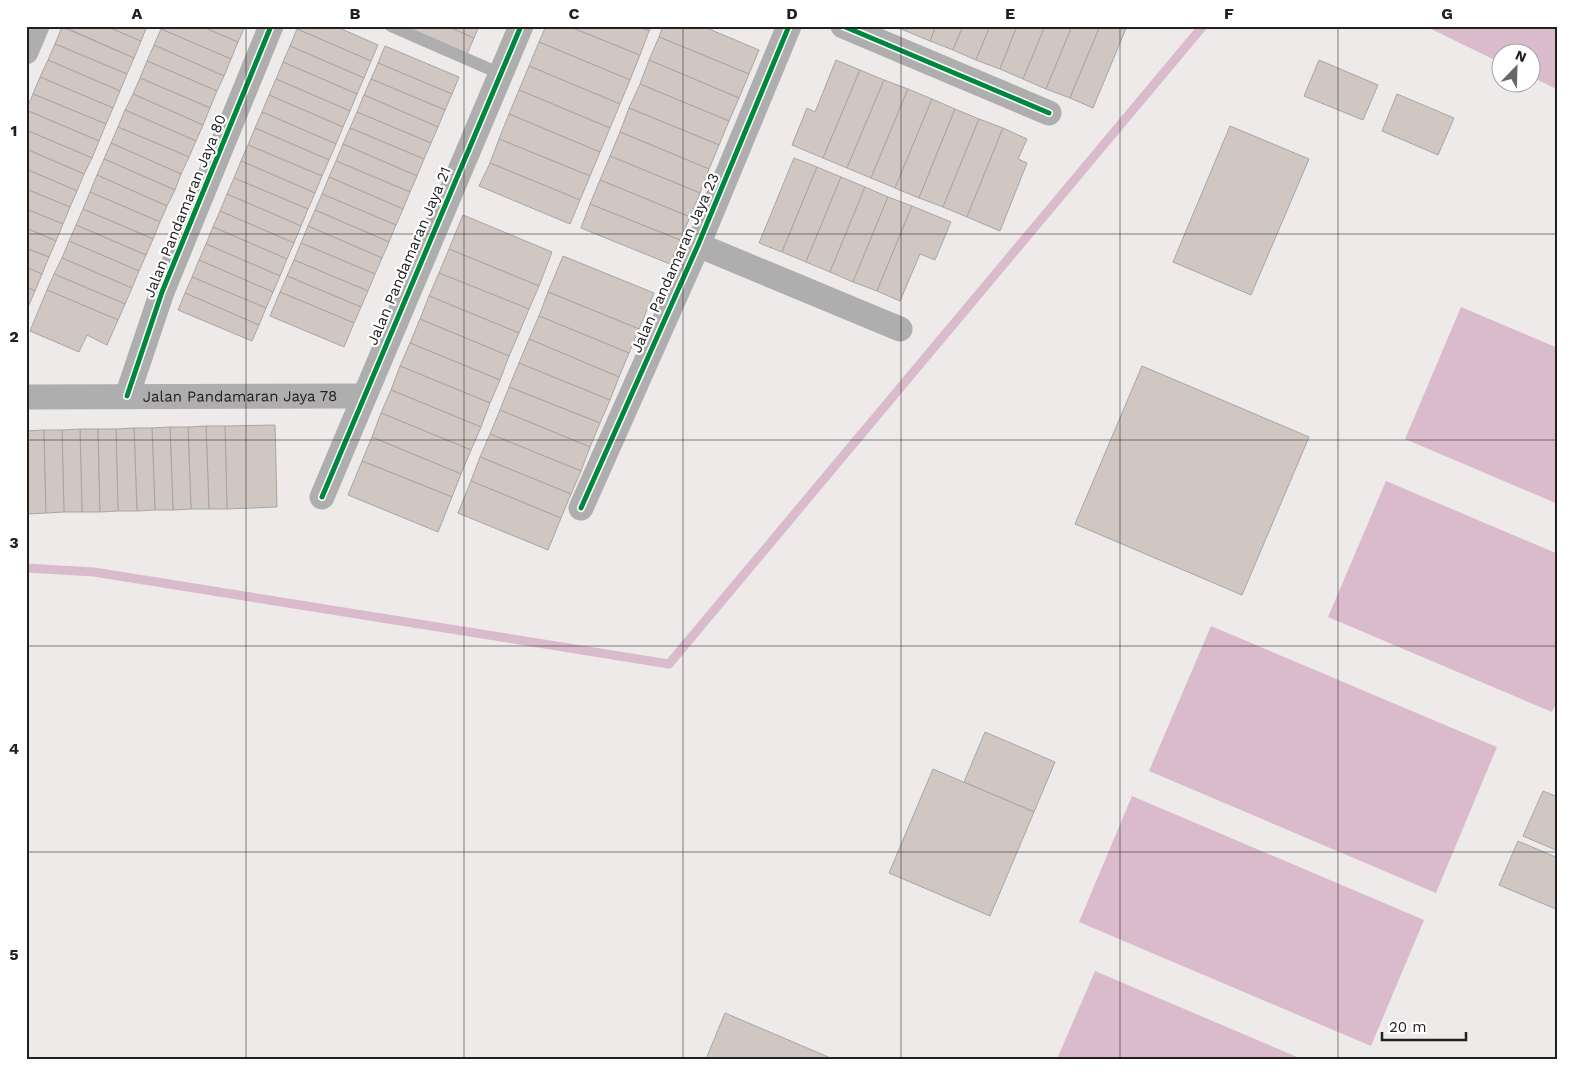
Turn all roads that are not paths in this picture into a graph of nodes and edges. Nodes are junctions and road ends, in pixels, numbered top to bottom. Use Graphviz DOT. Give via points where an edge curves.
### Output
graph roads {
  1 [pos="37,26"];
  2 [pos="270,26"];
  3 [pos="392,26"];
  4 [pos="521,26"];
  5 [pos="789,26"];
  6 [pos="843,26"];
  7 [pos="26,52"];
  8 [pos="501,74"];
  9 [pos="1049,113"];
  10 [pos="698,245"];
  11 [pos="900,329"];
  12 [pos="127,396"];
  13 [pos="363,396"];
  14 [pos="26,397"];
  15 [pos="322,497"];
  16 [pos="581,508"];
  1 -- 7 [label="street"];
  2 -- 12 [label="street, Jalan Pandamaran Jaya 80" via="162,292"];
  3 -- 8 [label="lane"];
  4 -- 8 [label="street, Jalan Pandamaran Jaya 21"];
  5 -- 10 [label="street, Jalan Pandamaran Jaya 23"];
  6 -- 9 [label="street"];
  8 -- 13 [label="street, Jalan Pandamaran Jaya 21"];
  10 -- 11 [label="street"];
  10 -- 16 [label="street, Jalan Pandamaran Jaya 23"];
  12 -- 13 [label="street, Jalan Pandamaran Jaya 78"];
  12 -- 14 [label="street, Jalan Pandamaran Jaya 78"];
  13 -- 15 [label="street, Jalan Pandamaran Jaya 21"];
}
